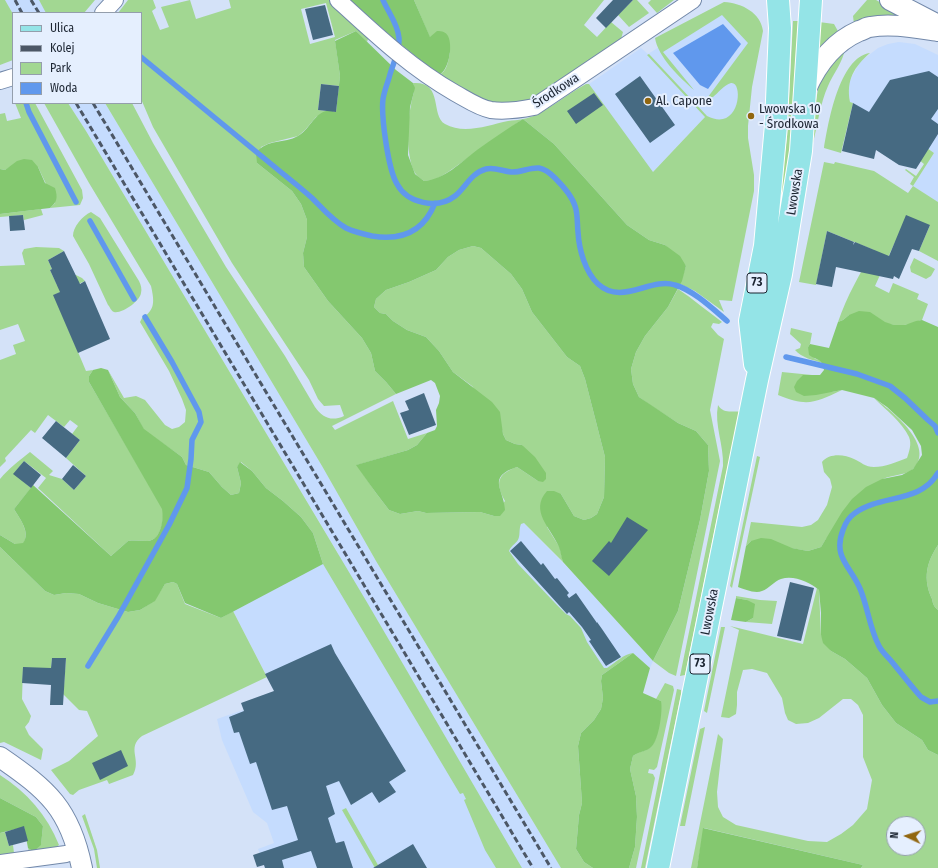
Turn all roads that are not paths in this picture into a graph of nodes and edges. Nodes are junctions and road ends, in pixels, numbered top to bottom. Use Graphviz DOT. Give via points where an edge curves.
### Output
graph roads {
  1 [pos="115,0"];
  2 [pos="338,0"];
  3 [pos="693,0"];
  4 [pos="778,0"];
  5 [pos="811,0"];
  6 [pos="890,0"];
  7 [pos="920,0"];
  8 [pos="105,12"];
  9 [pos="938,14"];
  10 [pos="938,25"];
  11 [pos="938,31"];
  12 [pos="12,77"];
  13 [pos="0,81"];
  14 [pos="806,89"];
  15 [pos="757,380"];
  16 [pos="0,757"];
  17 [pos="80,859"];
  18 [pos="0,863"];
  19 [pos="658,868"];
  1 -- 8 [label="street"];
  2 -- 3 [label="street, Środkowa" via="406,61 439,84 470,102 490,109 517,111 534,107"];
  4 -- 15 [label="main road, Lwowska / 73" via="780,28 776,125 765,246 750,321"];
  5 -- 14 [label="main road, Lwowska / 73"];
  6 -- 10 [label="street"];
  7 -- 9 [label="street"];
  11 -- 14 [label="street" via="900,26 870,27 849,36 818,65"];
  12 -- 13 [label="street"];
  14 -- 15 [label="main road, Lwowska / 73" via="796,189 781,274"];
  15 -- 19 [label="main road, Lwowska / 73"];
  16 -- 17 [label="street" via="29,777 52,798 71,830"];
  17 -- 18 [label="street" via="66,854"];
}
